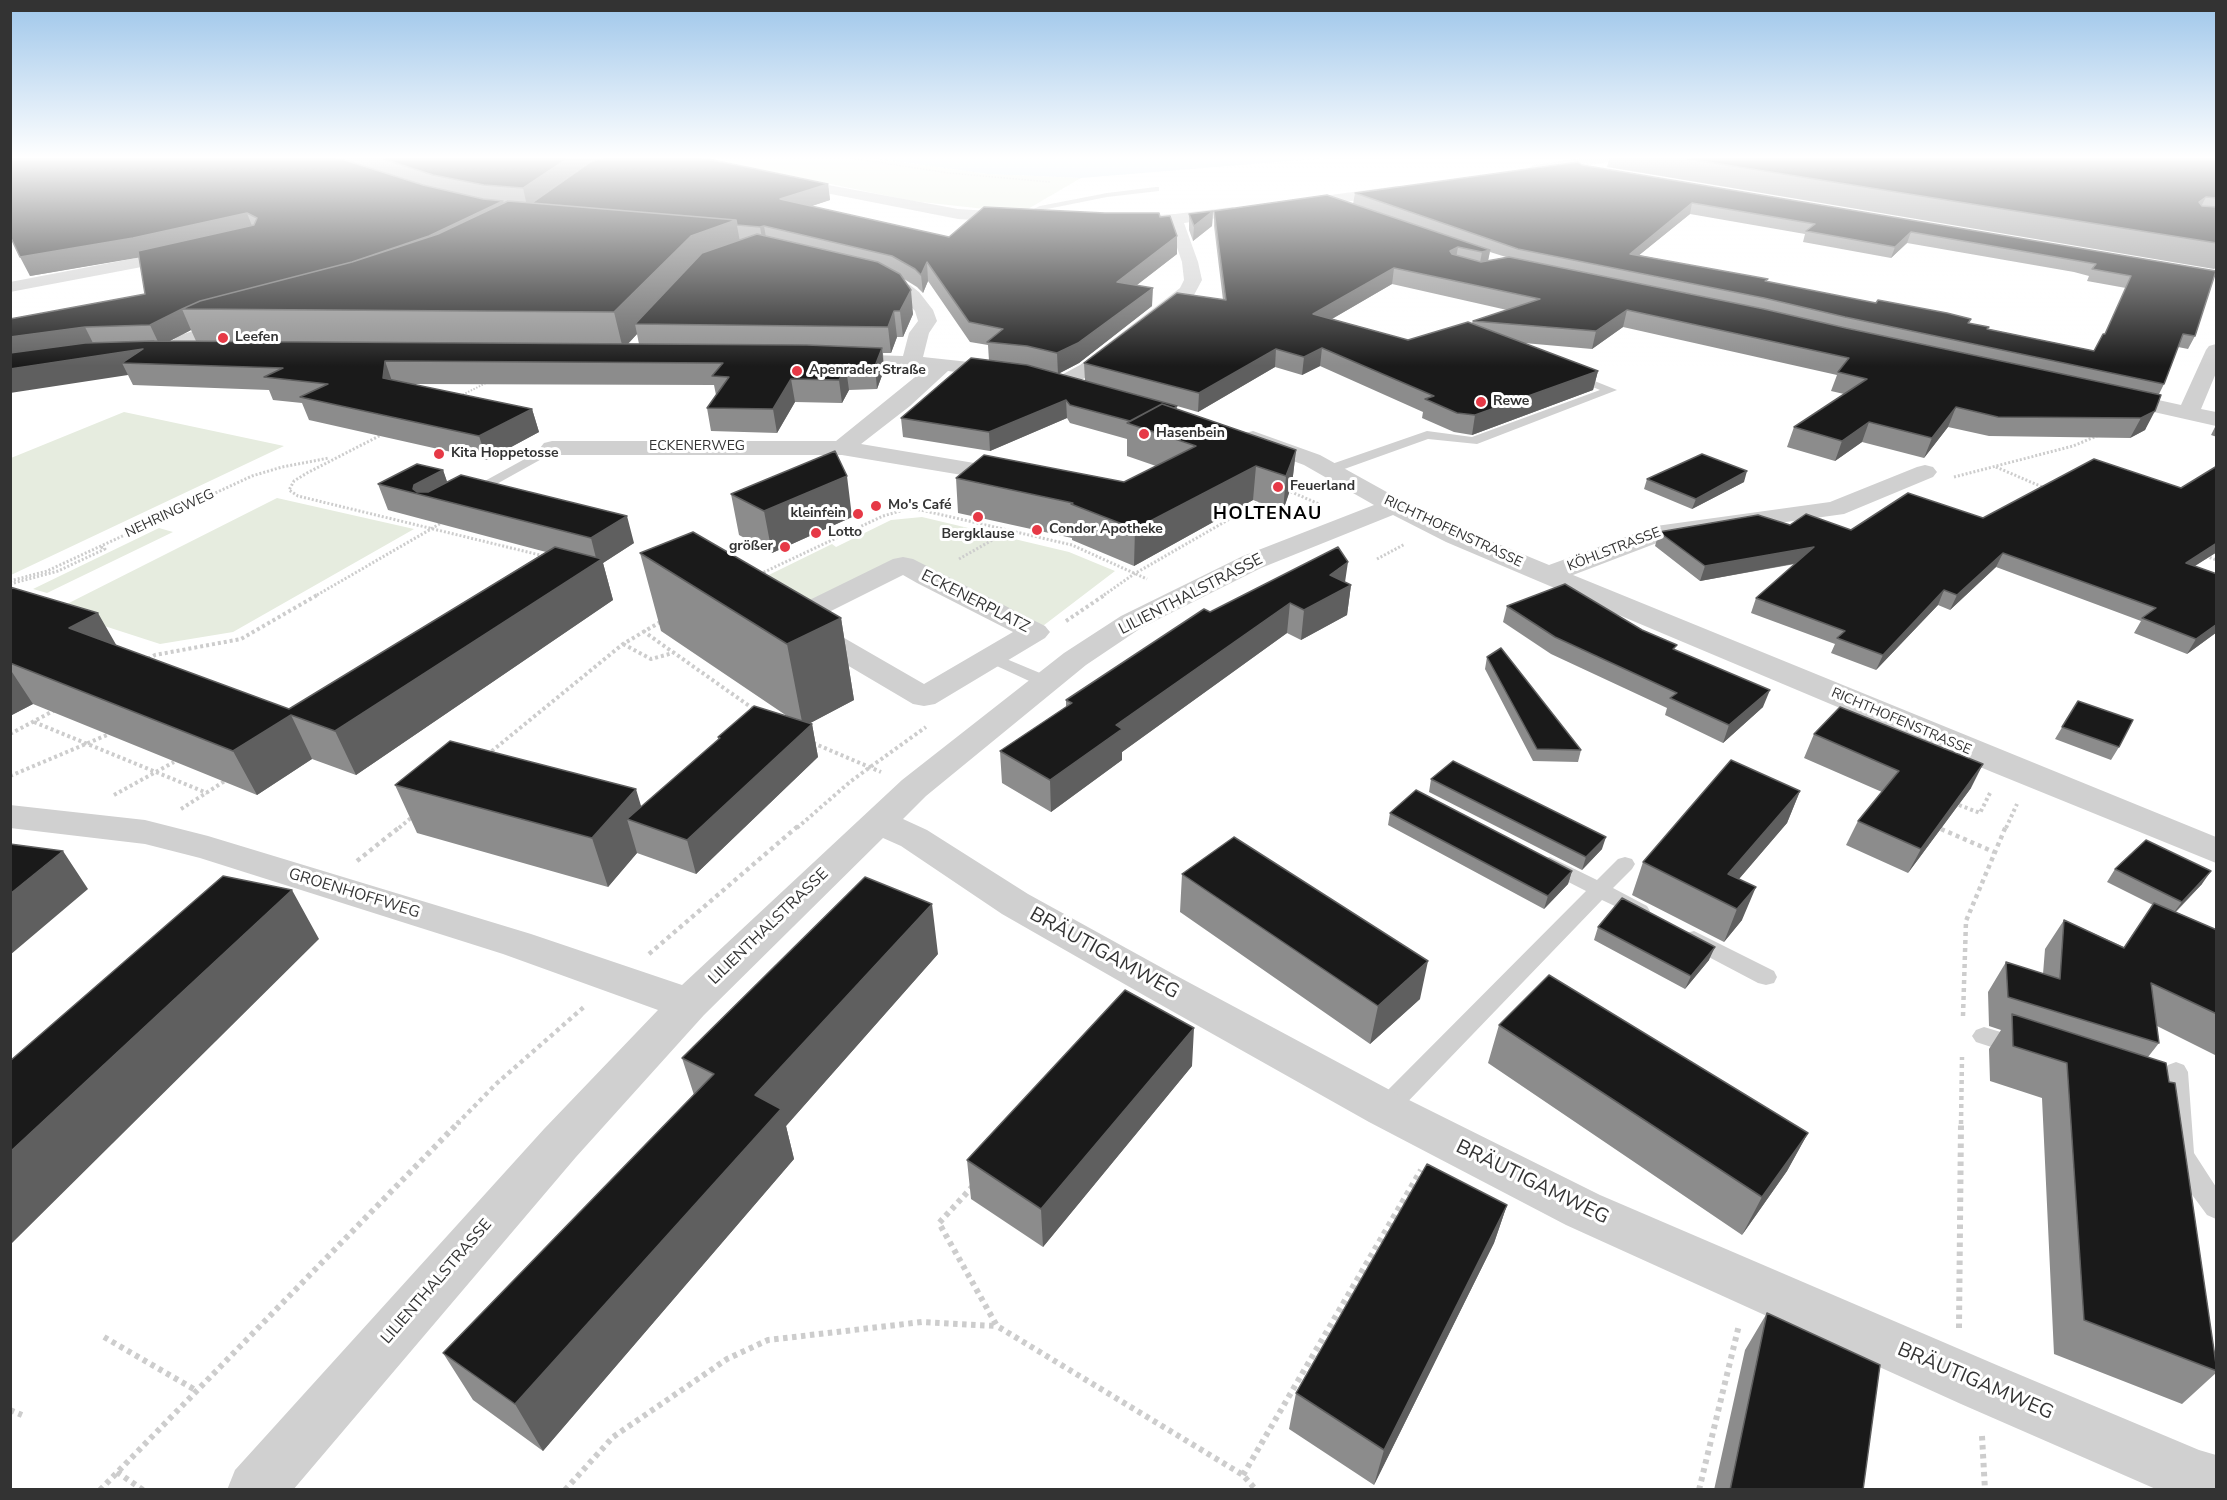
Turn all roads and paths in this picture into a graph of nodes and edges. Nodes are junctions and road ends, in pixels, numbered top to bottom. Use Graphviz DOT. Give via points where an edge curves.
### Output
graph roads {
  1 [pos="1177,226"];
  2 [pos="200,250"];
  3 [pos="850,270"];
  4 [pos="10,287"];
  5 [pos="252,320"];
  6 [pos="2217,350"];
  7 [pos="143,354"];
  8 [pos="164,354"];
  9 [pos="203,354"];
  10 [pos="820,360"];
  11 [pos="911,363"];
  12 [pos="943,364"];
  13 [pos="1557,369"];
  14 [pos="494,378"];
  15 [pos="1061,382"];
  16 [pos="1092,390"];
  17 [pos="2097,393"];
  18 [pos="459,396"];
  19 [pos="2189,412"];
  20 [pos="2217,419"];
  21 [pos="1235,432"];
  22 [pos="386,433"];
  23 [pos="2104,433"];
  24 [pos="552,448"];
  25 [pos="842,448"];
  26 [pos="333,458"];
  27 [pos="1995,466"];
  28 [pos="1331,470"];
  29 [pos="1925,472"];
  30 [pos="1030,480"];
  31 [pos="2049,490"];
  32 [pos="909,502"];
  33 [pos="1394,506"];
  34 [pos="907,509"];
  35 [pos="947,511"];
  36 [pos="943,514"];
  37 [pos="432,521"];
  38 [pos="1001,522"];
  39 [pos="998,526"];
  40 [pos="1011,530"];
  41 [pos="1079,539"];
  42 [pos="1407,543"];
  43 [pos="1072,545"];
  44 [pos="2202,555"];
  45 [pos="547,557"];
  46 [pos="1377,559"];
  47 [pos="2217,560"];
  48 [pos="758,575"];
  49 [pos="1548,575"];
  50 [pos="927,577"];
  51 [pos="10,583"];
  52 [pos="1184,595"];
  53 [pos="667,618"];
  54 [pos="643,631"];
  55 [pos="622,644"];
  56 [pos="674,653"];
  57 [pos="992,658"];
  58 [pos="145,661"];
  59 [pos="1046,682"];
  60 [pos="63,705"];
  61 [pos="756,711"];
  62 [pos="33,722"];
  63 [pos="10,734"];
  64 [pos="107,735"];
  65 [pos="806,740"];
  66 [pos="88,744"];
  67 [pos="485,757"];
  68 [pos="174,762"];
  69 [pos="2017,771"];
  70 [pos="155,772"];
  71 [pos="237,774"];
  72 [pos="10,776"];
  73 [pos="914,788"];
  74 [pos="207,793"];
  75 [pos="1959,805"];
  76 [pos="420,810"];
  77 [pos="10,816"];
  78 [pos="878,821"];
  79 [pos="71,822"];
  80 [pos="1941,829"];
  81 [pos="145,832"];
  82 [pos="2217,851"];
  83 [pos="1994,852"];
  84 [pos="1529,853"];
  85 [pos="1625,864"];
  86 [pos="327,885"];
  87 [pos="1599,890"];
  88 [pos="1766,977"];
  89 [pos="689,1004"];
  90 [pos="1963,1024"];
  91 [pos="1973,1040"];
  92 [pos="2041,1054"];
  93 [pos="2176,1072"];
  94 [pos="1385,1109"];
  95 [pos="1439,1138"];
  96 [pos="978,1180"];
  97 [pos="2217,1207"];
  98 [pos="1749,1284"];
  99 [pos="997,1326"];
  100 [pos="104,1337"];
  101 [pos="1959,1375"];
  102 [pos="196,1391"];
  103 [pos="10,1410"];
  104 [pos="22,1415"];
  105 [pos="117,1472"];
  106 [pos="1243,1475"];
  107 [pos="2217,1483"];
  108 [pos="143,1490"];
  109 [pos="255,1490"];
  110 [pos="565,1490"];
  111 [pos="1256,1490"];
  112 [pos="1699,1490"];
  1 -- 15 [label="street" via="1193,280 1188,291 1087,369"];
  2 -- 4 [label="street"];
  3 -- 11 [label="street" via="887,280 922,306 928,321 919,333"];
  5 -- 8 [label="street" via="197,336"];
  6 -- 19 [label="street"];
  7 -- 8 [label="street"];
  8 -- 9 [label="street"];
  10 -- 11 [label="street"];
  11 -- 12 [label="street"];
  12 -- 15 [label="street"];
  12 -- 25 [label="street"];
  13 -- 28 [label="lane" via="1611,390 1473,441 1427,435"];
  14 -- 18 [label="path"];
  15 -- 16 [label="street"];
  17 -- 19 [label="street"];
  19 -- 20 [label="street"];
  21 -- 28 [label="street, RICHTHOFENSTRASSE"];
  22 -- 26 [label="path"];
  23 -- 27 [label="path" via="2073,446"];
  24 -- 25 [label="street, ECKENERWEG"];
  24 -- 37 [label="lane"];
  25 -- 30 [label="street, ECKENERWEG"];
  26 -- 37 [label="path" via="294,481 289,486 292,494"];
  26 -- 51 [label="path, NEHRINGWEG" via="252,476 101,546 105,549 58,571"];
  27 -- 29 [label="path" via="1945,480"];
  27 -- 31 [label="path"];
  28 -- 33 [label="street, RICHTHOFENSTRASSE"];
  29 -- 49 [label="street, KÖHLSTRASSE" via="1835,509 1665,531"];
  32 -- 34 [label="path"];
  33 -- 49 [label="street, RICHTHOFENSTRASSE" via="1455,537"];
  33 -- 52 [label="street, LILIENTHALSTRASSE" via="1252,562"];
  34 -- 36 [label="path"];
  34 -- 48 [label="path" via="883,516"];
  35 -- 36 [label="path"];
  36 -- 39 [label="path"];
  37 -- 45 [label="path"];
  37 -- 58 [label="path" via="241,639 155,655"];
  38 -- 39 [label="path"];
  39 -- 40 [label="path"];
  40 -- 43 [label="path"];
  40 -- 50 [label="path"];
  41 -- 43 [label="path"];
  42 -- 46 [label="path"];
  43 -- 52 [label="path"];
  44 -- 47 [label="path"];
  49 -- 69 [label="street, RICHTHOFENSTRASSE"];
  50 -- 57 [label="street, ECKENERPLATZ" via="1035,633"];
  50 -- 57 [label="street, ECKENERPLATZ" via="903,565 791,621 924,697"];
  52 -- 59 [label="street, LILIENTHALSTRASSE" via="1131,622"];
  53 -- 54 [label="path"];
  54 -- 55 [label="path"];
  54 -- 56 [label="path"];
  55 -- 56 [label="path" via="651,659"];
  55 -- 67 [label="path"];
  56 -- 61 [label="path"];
  57 -- 59 [label="lane"];
  59 -- 73 [label="street, LILIENTHALSTRASSE"];
  60 -- 62 [label="path"];
  62 -- 63 [label="path"];
  62 -- 66 [label="path"];
  64 -- 66 [label="path"];
  65 -- 73 [label="path"];
  66 -- 70 [label="path"];
  66 -- 72 [label="path"];
  68 -- 70 [label="path"];
  69 -- 75 [label="path" via="1980,813"];
  69 -- 82 [label="street, RICHTHOFENSTRASSE"];
  69 -- 83 [label="path"];
  70 -- 74 [label="path"];
  70 -- 79 [label="path"];
  71 -- 74 [label="path"];
  73 -- 78 [label="street, LILIENTHALSTRASSE"];
  74 -- 81 [label="path"];
  76 -- 86 [label="path"];
  77 -- 79 [label="street, GROENHOFFWEG"];
  78 -- 89 [label="street, LILIENTHALSTRASSE"];
  78 -- 94 [label="street, BRÄUTIGAMWEG" via="914,838 1016,904"];
  79 -- 81 [label="street, GROENHOFFWEG"];
  80 -- 83 [label="path"];
  81 -- 86 [label="street, GROENHOFFWEG"];
  83 -- 90 [label="path" via="1966,921"];
  84 -- 87 [label="lane"];
  85 -- 87 [label="lane"];
  86 -- 89 [label="street, GROENHOFFWEG" via="517,944"];
  87 -- 88 [label="lane"];
  87 -- 94 [label="lane"];
  89 -- 109 [label="street, LILIENTHALSTRASSE" via="560,1143"];
  91 -- 92 [label="lane"];
  91 -- 101 [label="path"];
  93 -- 97 [label="lane" via="2166,1095 2181,1152 2188,1169"];
  94 -- 95 [label="street, BRÄUTIGAMWEG"];
  95 -- 98 [label="street, BRÄUTIGAMWEG" via="1583,1210"];
  95 -- 106 [label="path"];
  96 -- 99 [label="path" via="939,1222"];
  98 -- 101 [label="street, BRÄUTIGAMWEG"];
  98 -- 112 [label="path"];
  99 -- 106 [label="path"];
  99 -- 110 [label="path" via="922,1322 768,1340 727,1359 630,1424"];
  100 -- 102 [label="path"];
  101 -- 107 [label="street, BRÄUTIGAMWEG"];
  103 -- 104 [label="path"];
  105 -- 108 [label="path"];
  106 -- 111 [label="path"];
}
